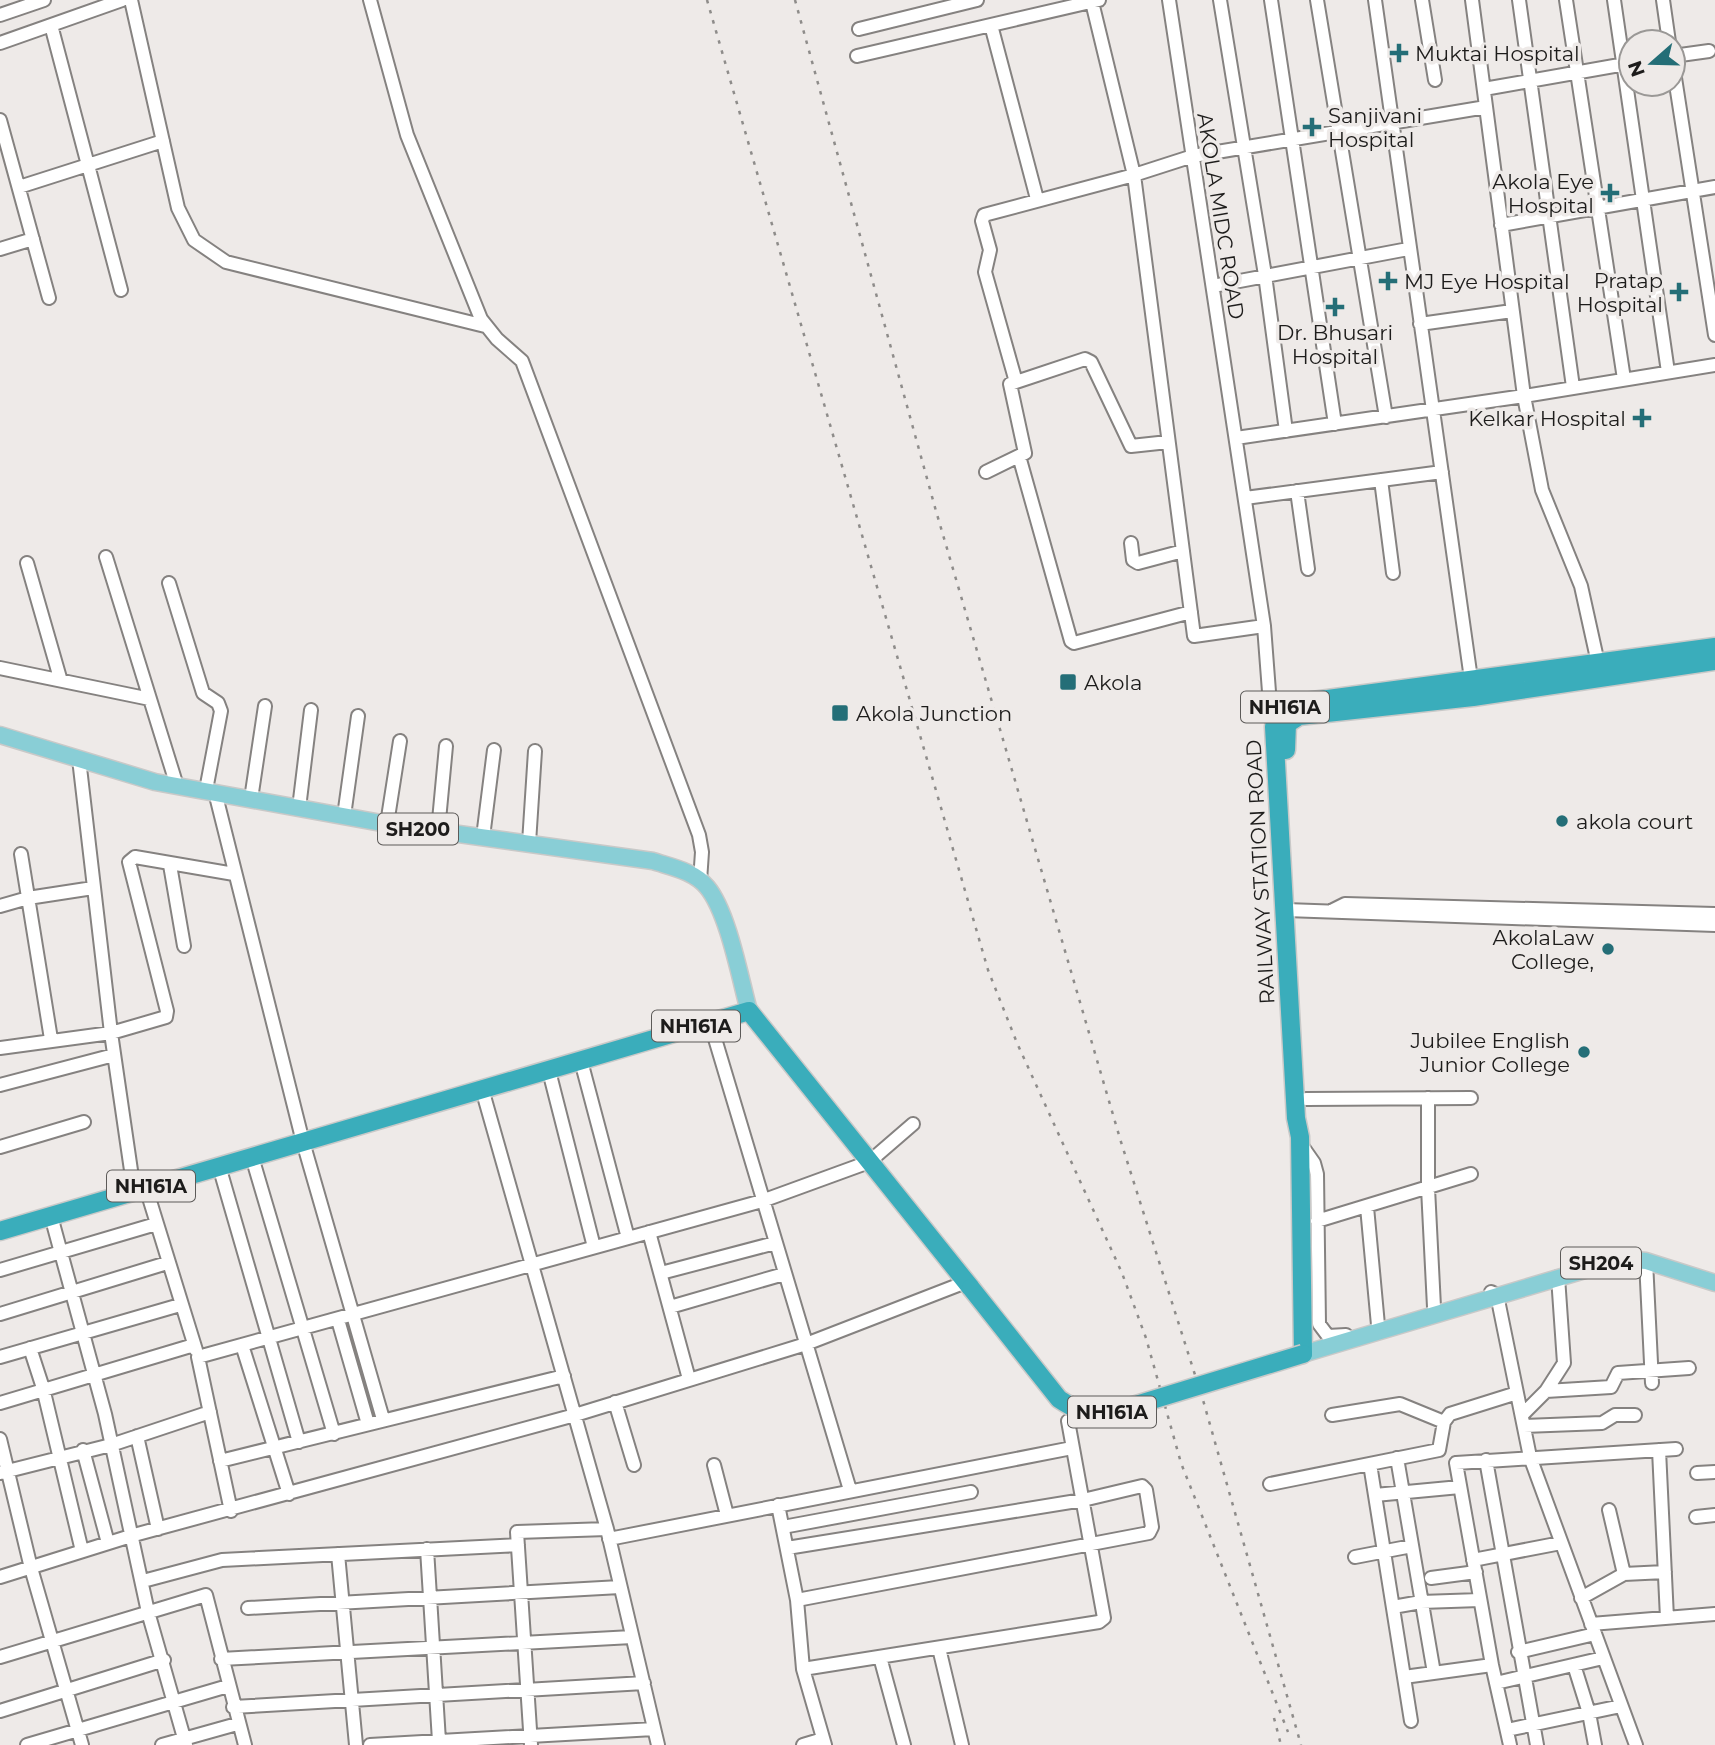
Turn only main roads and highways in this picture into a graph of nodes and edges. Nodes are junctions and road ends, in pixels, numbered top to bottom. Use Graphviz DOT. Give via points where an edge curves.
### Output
graph roads {
  1 [pos="1715,647"];
  2 [pos="1715,661"];
  3 [pos="1472,688"];
  4 [pos="0,735"];
  5 [pos="1291,910"];
  6 [pos="749,1011"];
  7 [pos="1300,1140"];
  8 [pos="0,1231"];
  9 [pos="1715,1283"];
  10 [pos="1303,1354"];
  1 -- 3 [label="highway, RAILWAY STATION ROAD / NH161A" via="1598,663"];
  2 -- 3 [label="highway, RAILWAY STATION ROAD / NH161A"];
  3 -- 5 [label="highway, RAILWAY STATION ROAD / NH161A" via="1283,708"];
  4 -- 6 [label="main road, SH200" via="177,786 387,824 653,861 690,874 707,887 726,927"];
  5 -- 7 [label="highway, RAILWAY STATION ROAD / NH161A"];
  5 -- 7 [label="highway, RAILWAY STATION ROAD / NH161A" via="1307,1118"];
  6 -- 8 [label="highway, NH161A"];
  6 -- 10 [label="highway, NH161A, bridge" via="1059,1399 1089,1414 1103,1415"];
  7 -- 10 [label="highway, RAILWAY STATION ROAD / NH161A"];
  9 -- 10 [label="main road, SH204" via="1646,1261 1622,1259"];
}
